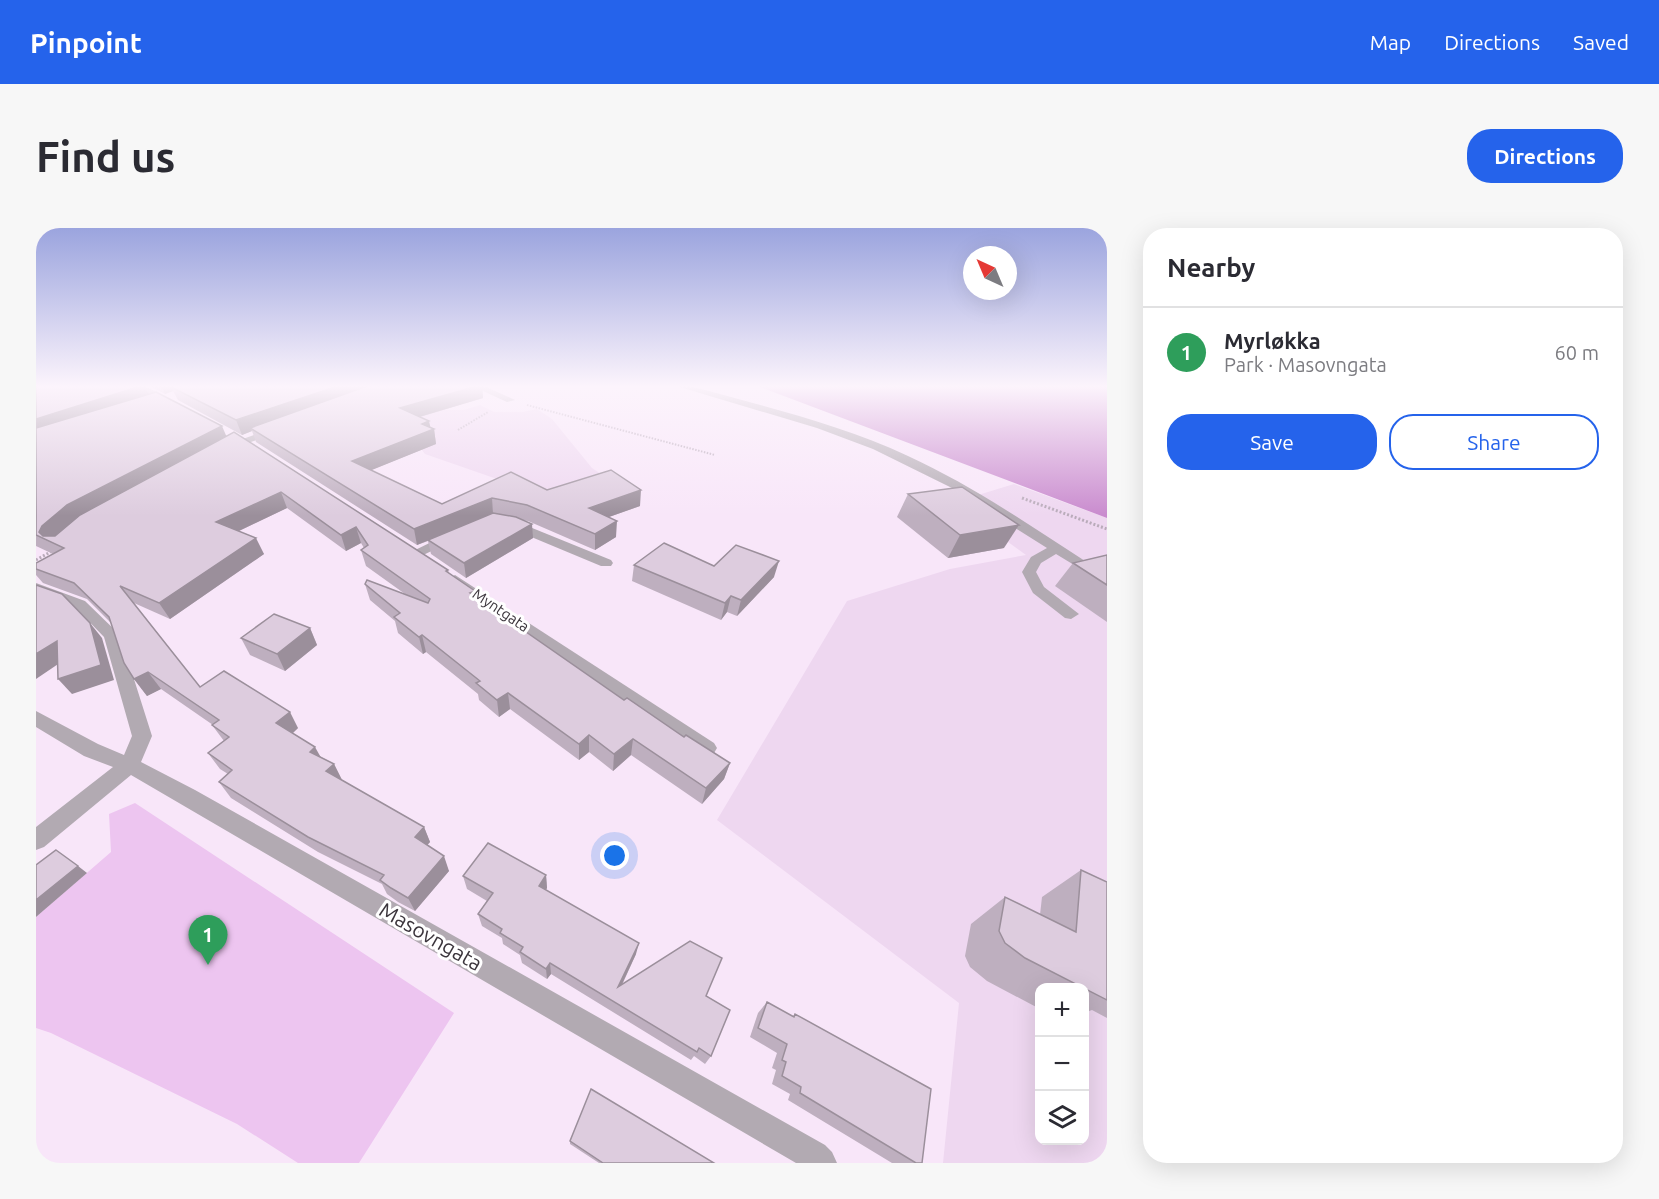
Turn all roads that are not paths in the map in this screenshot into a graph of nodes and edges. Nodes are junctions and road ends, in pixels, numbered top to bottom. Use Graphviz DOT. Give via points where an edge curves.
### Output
graph roads {
  1 [pos="221,429"];
  2 [pos="280,429"];
  3 [pos="821,429"];
  4 [pos="242,440"];
  5 [pos="261,453"];
  6 [pos="209,456"];
  7 [pos="493,520"];
  8 [pos="466,530"];
  9 [pos="1057,550"];
  10 [pos="606,563"];
  11 [pos="1107,581"];
  12 [pos="36,588"];
  13 [pos="1071,614"];
  14 [pos="36,718"];
  15 [pos="708,748"];
  16 [pos="130,765"];
  17 [pos="36,840"];
  18 [pos="821,1163"];
  1 -- 4 [label="street"];
  2 -- 4 [label="street"];
  3 -- 9 [label="street" via="903,458 975,496"];
  4 -- 5 [label="street"];
  4 -- 6 [label="street"];
  7 -- 10 [label="street" via="522,526"];
  8 -- 15 [label="street, Myntgata" via="411,549"];
  9 -- 11 [label="street"];
  9 -- 13 [label="street" via="1033,562 1029,572 1038,590"];
  12 -- 16 [label="street" via="80,604 112,635 142,736"];
  14 -- 16 [label="street, Masovngata" via="91,750"];
  16 -- 17 [label="street"];
  16 -- 18 [label="street, Masovngata"];
}
